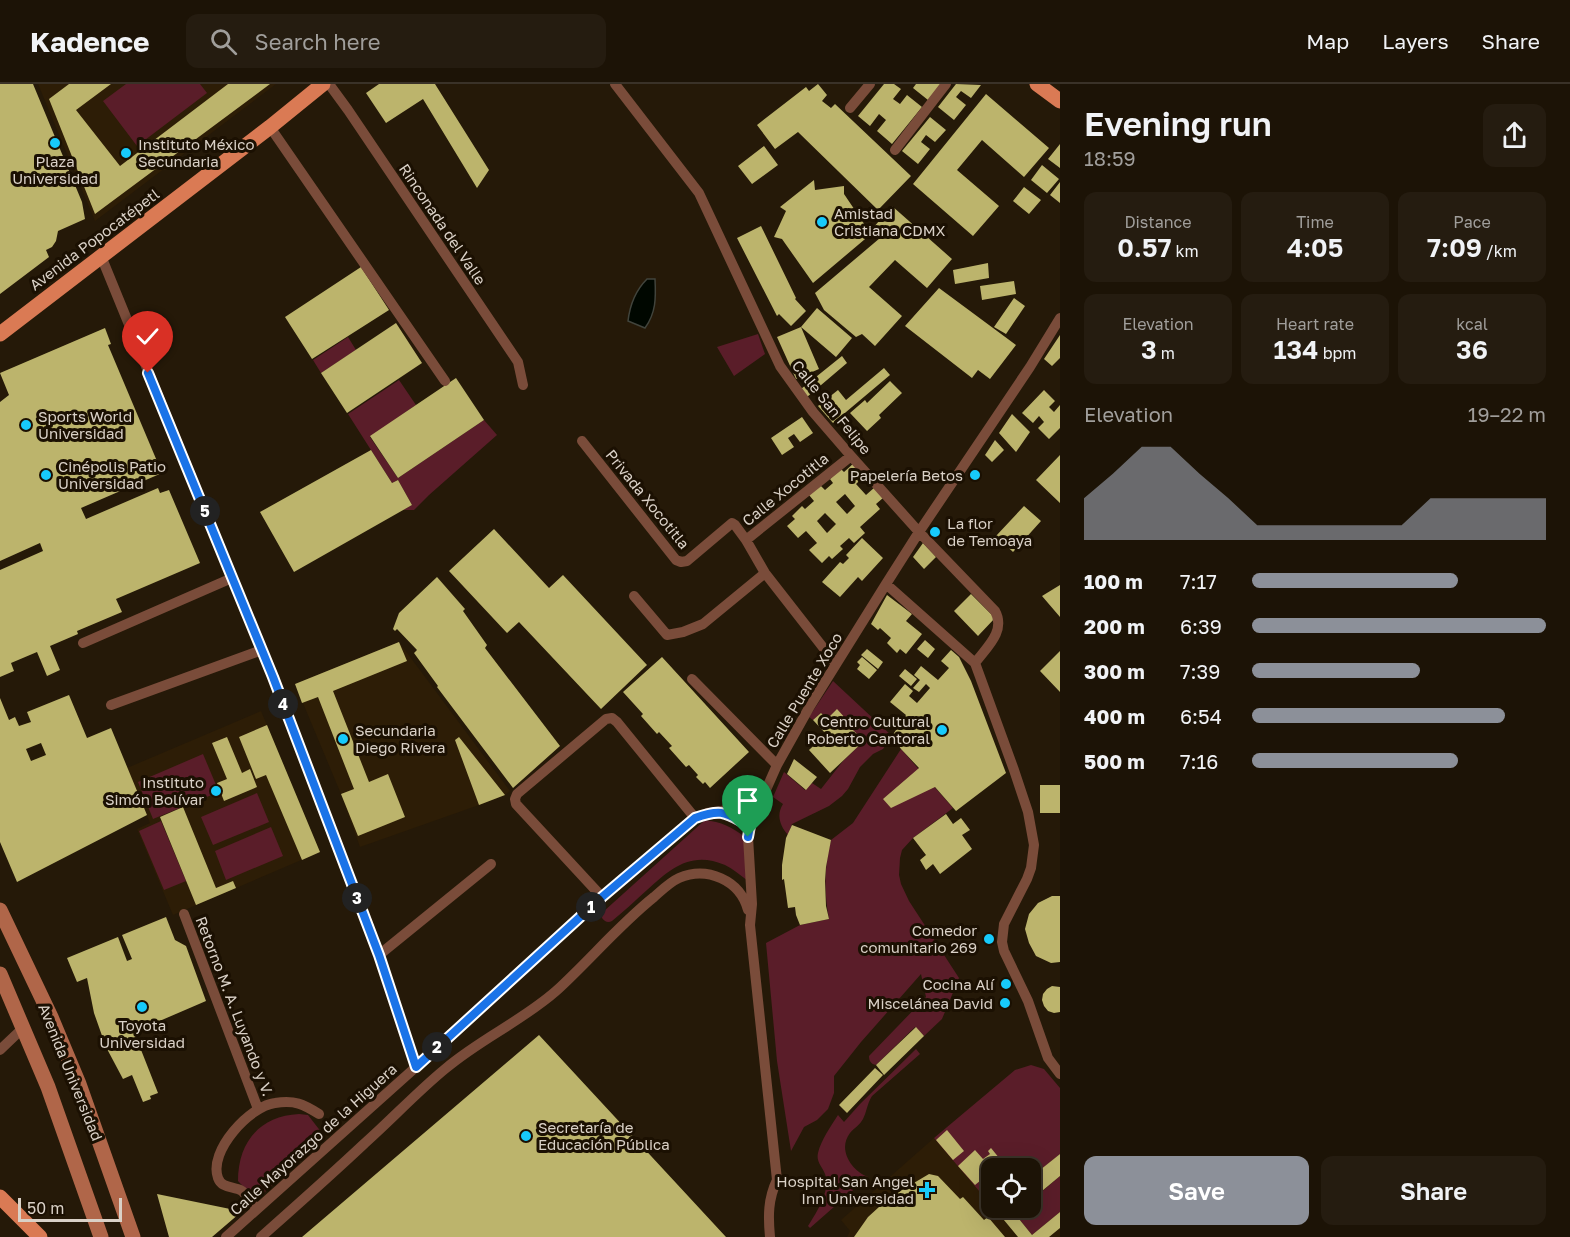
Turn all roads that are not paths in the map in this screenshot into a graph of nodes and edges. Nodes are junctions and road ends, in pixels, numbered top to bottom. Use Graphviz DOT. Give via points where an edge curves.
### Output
graph roads {
  1 [pos="323,84"];
  2 [pos="328,84"];
  3 [pos="615,84"];
  4 [pos="870,84"];
  5 [pos="946,84"];
  6 [pos="1037,84"];
  7 [pos="1060,101"];
  8 [pos="850,108"];
  9 [pos="270,127"];
  10 [pos="895,150"];
  11 [pos="101,256"];
  12 [pos="1060,318"];
  13 [pos="0,334"];
  14 [pos="445,381"];
  15 [pos="523,385"];
  16 [pos="582,441"];
  17 [pos="851,456"];
  18 [pos="919,532"];
  19 [pos="746,540"];
  20 [pos="765,573"];
  21 [pos="232,578"];
  22 [pos="886,584"];
  23 [pos="634,597"];
  24 [pos="83,643"];
  25 [pos="262,650"];
  26 [pos="975,663"];
  27 [pos="836,664"];
  28 [pos="692,679"];
  29 [pos="111,705"];
  30 [pos="777,765"];
  31 [pos="765,792"];
  32 [pos="722,812"];
  33 [pos="695,818"];
  34 [pos="750,826"];
  35 [pos="491,864"];
  36 [pos="602,897"];
  37 [pos="0,910"];
  38 [pos="183,914"];
  39 [pos="750,925"];
  40 [pos="379,955"];
  41 [pos="0,974"];
  42 [pos="23,1028"];
  43 [pos="0,1050"];
  44 [pos="1048,1058"];
  45 [pos="1060,1060"];
  46 [pos="416,1067"];
  47 [pos="1060,1074"];
  48 [pos="258,1109"];
  49 [pos="319,1114"];
  50 [pos="0,1197"];
  51 [pos="257,1209"];
  52 [pos="40,1237"];
  53 [pos="101,1237"];
  54 [pos="133,1237"];
  55 [pos="226,1237"];
  56 [pos="261,1237"];
  57 [pos="770,1237"];
  1 -- 9 [label="main road, Avenida Popocatépetl"];
  2 -- 15 [label="street, Rinconada del Valle" via="518,362"];
  3 -- 17 [label="street, Calle San Felipe" via="699,193 780,366"];
  4 -- 8 [label="street"];
  5 -- 10 [label="street"];
  6 -- 7 [label="main road"];
  9 -- 11 [label="main road, Avenida Popocatépetl"];
  9 -- 14 [label="street"];
  11 -- 13 [label="main road, Avenida Popocatépetl"];
  11 -- 21 [label="street"];
  12 -- 18 [label="street, Calle Puente Xoco"];
  16 -- 19 [label="street, Privada Xocotitla" via="676,560 687,561 732,523"];
  17 -- 18 [label="street, Calle San Felipe"];
  17 -- 19 [label="street, Calle Xocotitla"];
  18 -- 22 [label="street, Calle Puente Xoco"];
  18 -- 26 [label="street, Calle San Felipe" via="998,616 998,632"];
  19 -- 20 [label="street, Calle Xocotitla"];
  20 -- 23 [label="street" via="703,624 667,635"];
  20 -- 27 [label="street, Calle Xocotitla"];
  21 -- 24 [label="street"];
  21 -- 25 [label="street"];
  22 -- 26 [label="street"];
  22 -- 27 [label="street, Calle Puente Xoco"];
  25 -- 29 [label="street"];
  25 -- 40 [label="street"];
  26 -- 44 [label="street" via="1028,812 1034,845 1027,879 1004,924 1002,942"];
  27 -- 30 [label="street, Calle Puente Xoco"];
  28 -- 30 [label="street"];
  30 -- 31 [label="street, Calle Puente Xoco"];
  31 -- 32 [label="street, Calle Mayorazgo de la Higuera"];
  31 -- 34 [label="street, Calle Puente Xoco"];
  32 -- 33 [label="street, Calle Mayorazgo de la Higuera"];
  32 -- 34 [label="street"];
  33 -- 36 [label="street, Calle Mayorazgo de la Higuera"];
  33 -- 36 [label="street" via="612,718 517,794 516,804"];
  34 -- 39 [label="street, Calle Puente Xoco"];
  35 -- 40 [label="street"];
  36 -- 46 [label="street, Calle Mayorazgo de la Higuera"];
  37 -- 54 [label="main road, Avenida Universidad" via="79,1084"];
  38 -- 48 [label="street, Retorno M. A. Luyando y V."];
  39 -- 56 [label="street" via="744,898 725,880 698,874 672,882 544,1001 445,1069"];
  39 -- 57 [label="street, Calle Puente Xoco" via="777,1180 769,1205"];
  40 -- 46 [label="street"];
  41 -- 42 [label="main road, Avenida Universidad"];
  42 -- 43 [label="street"];
  42 -- 53 [label="main road, Avenida Universidad"];
  44 -- 45 [label="street"];
  44 -- 47 [label="street"];
  46 -- 51 [label="street, Calle Mayorazgo de la Higuera"];
  48 -- 49 [label="street, Retorno M. A. Luyando y V." via="291,1101"];
  48 -- 51 [label="street, Retorno M. A. Luyando y V." via="230,1135 217,1164 220,1183 242,1191"];
  50 -- 52 [label="main road"];
  51 -- 55 [label="street, Calle Mayorazgo de la Higuera"];
}
